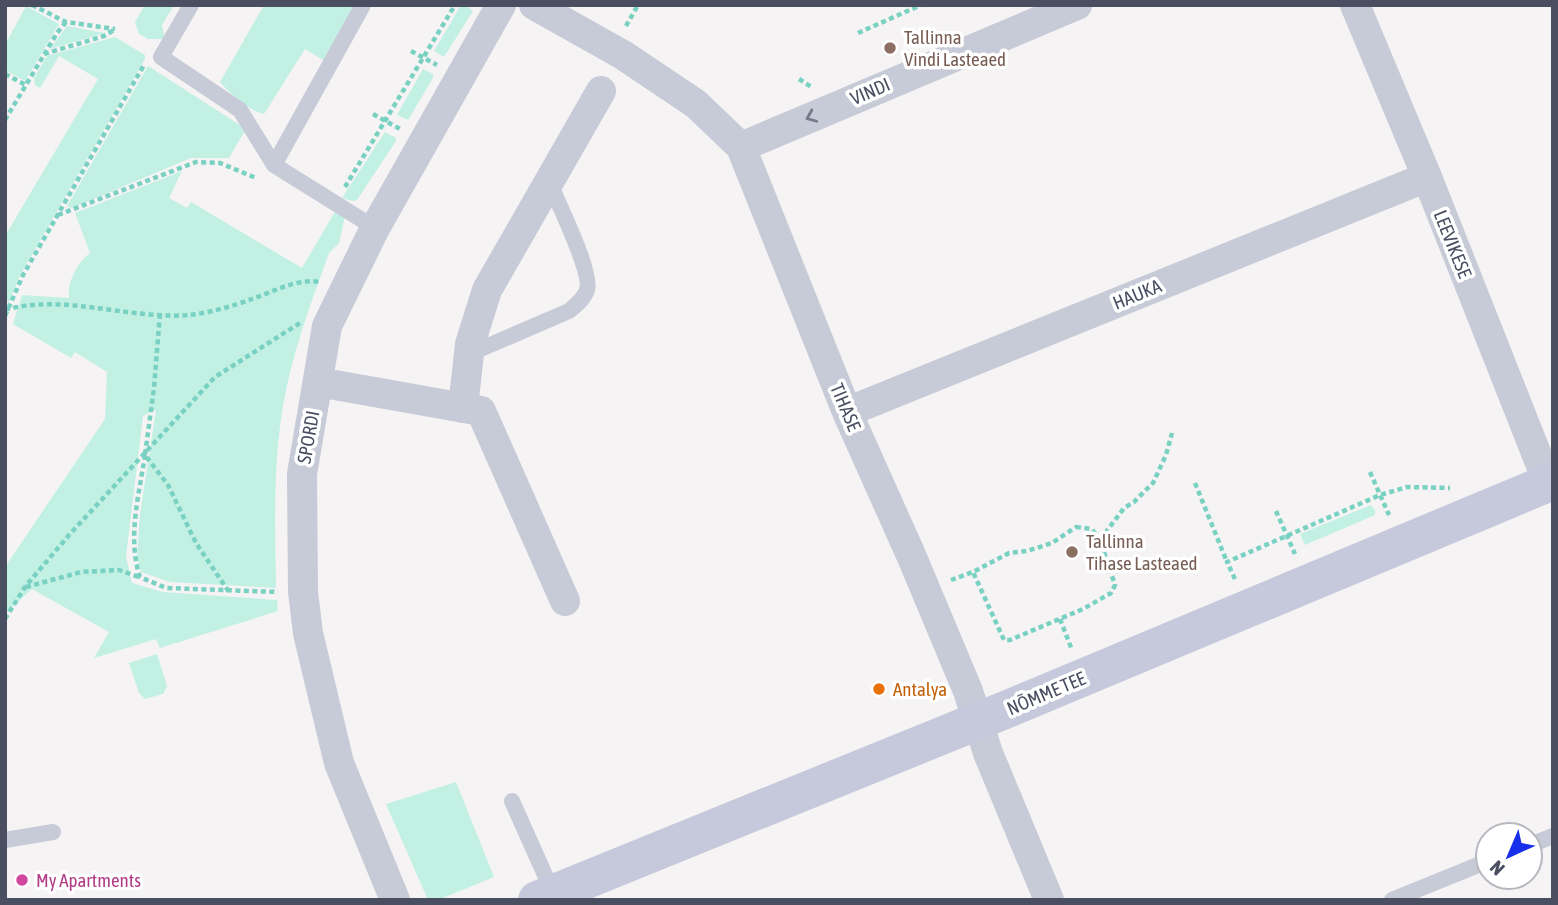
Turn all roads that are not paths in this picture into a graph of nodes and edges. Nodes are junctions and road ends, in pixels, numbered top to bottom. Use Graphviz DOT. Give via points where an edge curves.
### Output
graph roads {
  1 [pos="191,5"];
  2 [pos="363,5"];
  3 [pos="501,5"];
  4 [pos="534,5"];
  5 [pos="1077,5"];
  6 [pos="1355,5"];
  7 [pos="601,91"];
  8 [pos="741,147"];
  9 [pos="274,165"];
  10 [pos="1427,177"];
  11 [pos="549,181"];
  12 [pos="374,228"];
  13 [pos="469,354"];
  14 [pos="318,382"];
  15 [pos="463,408"];
  16 [pos="847,412"];
  17 [pos="1551,482"];
  18 [pos="565,601"];
  19 [pos="978,721"];
  20 [pos="512,801"];
  21 [pos="53,832"];
  22 [pos="5,840"];
  23 [pos="1474,867"];
  24 [pos="545,897"];
  25 [pos="395,900"];
  26 [pos="1049,900"];
  27 [pos="1392,900"];
  1 -- 9 [label="lane" via="161,57 240,110"];
  2 -- 9 [label="lane"];
  3 -- 12 [label="street, SPORDI"];
  4 -- 8 [label="street, TIHASE" via="623,55 695,104"];
  5 -- 8 [label="street, VINDI, one-way"];
  6 -- 10 [label="street, LEEVIKESE"];
  7 -- 11 [label="street"];
  8 -- 16 [label="street, TIHASE"];
  9 -- 12 [label="lane"];
  10 -- 16 [label="street, HAUKA"];
  10 -- 17 [label="street, LEEVIKESE"];
  11 -- 13 [label="street" via="487,290"];
  11 -- 13 [label="lane" via="587,271 588,289 569,311"];
  12 -- 14 [label="street, SPORDI" via="327,326"];
  13 -- 15 [label="street"];
  14 -- 15 [label="street"];
  14 -- 25 [label="street, SPORDI" via="302,474 308,633 339,763"];
  15 -- 18 [label="street" via="481,411"];
  16 -- 19 [label="street, TIHASE"];
  17 -- 19 [label="street, NÕMME TEE"];
  19 -- 24 [label="street, NÕMME TEE"];
  19 -- 26 [label="street, TIHASE"];
  20 -- 24 [label="lane"];
  21 -- 22 [label="lane"];
  23 -- 27 [label="lane"];
}
